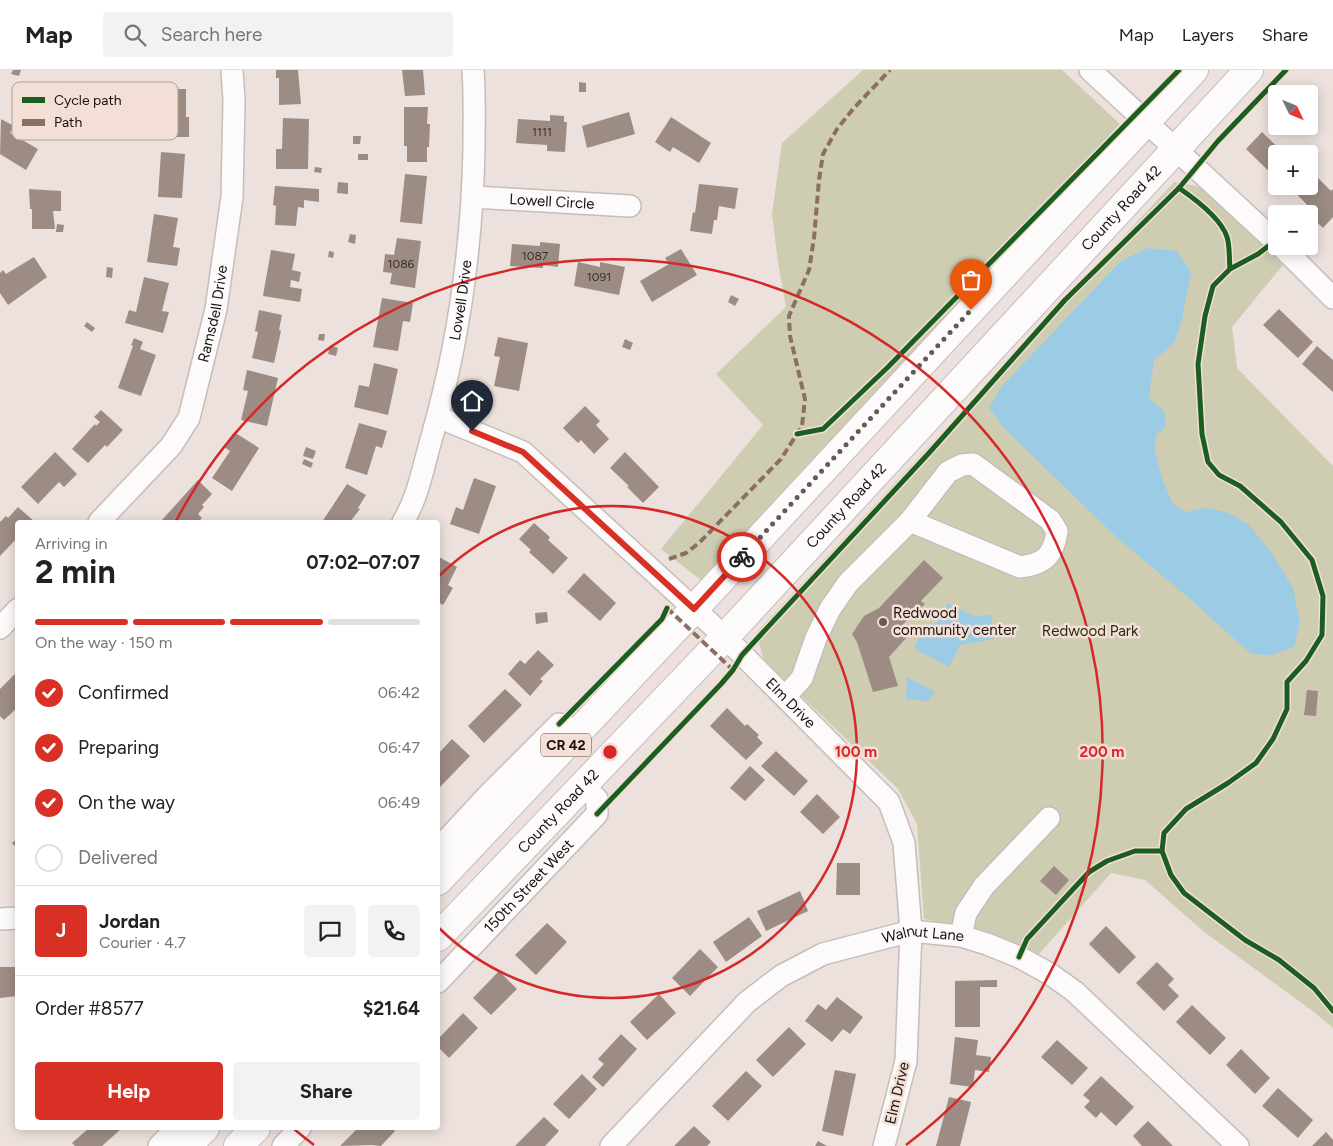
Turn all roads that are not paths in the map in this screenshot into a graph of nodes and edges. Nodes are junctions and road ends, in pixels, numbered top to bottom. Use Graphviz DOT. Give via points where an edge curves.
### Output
graph roads {
  1 [pos="232,70"];
  2 [pos="473,70"];
  3 [pos="1090,70"];
  4 [pos="1194,70"];
  5 [pos="1249,70"];
  6 [pos="1146,122"];
  7 [pos="1175,150"];
  8 [pos="473,197"];
  9 [pos="630,206"];
  10 [pos="1268,235"];
  11 [pos="1290,255"];
  12 [pos="1333,298"];
  13 [pos="438,417"];
  14 [pos="101,520"];
  15 [pos="404,520"];
  16 [pos="910,520"];
  17 [pos="694,609"];
  18 [pos="15,612"];
  19 [pos="0,628"];
  20 [pos="725,637"];
  21 [pos="785,697"];
  22 [pos="579,730"];
  23 [pos="583,785"];
  24 [pos="1049,818"];
  25 [pos="440,847"];
  26 [pos="440,879"];
  27 [pos="0,918"];
  28 [pos="15,918"];
  29 [pos="911,931"];
  30 [pos="440,935"];
  31 [pos="961,936"];
  32 [pos="440,980"];
  33 [pos="175,1130"];
  34 [pos="203,1130"];
  35 [pos="254,1130"];
  36 [pos="298,1130"];
  37 [pos="159,1146"];
  38 [pos="187,1146"];
  39 [pos="238,1146"];
  40 [pos="283,1146"];
  41 [pos="611,1146"];
  42 [pos="884,1146"];
  43 [pos="1238,1146"];
  1 -- 14 [label="street, Ramsdell Drive" via="232,197 216,309 189,418 171,446"];
  2 -- 8 [label="street, Lowell Drive"];
  3 -- 6 [label="street"];
  4 -- 6 [label="highway, CR 42"];
  5 -- 7 [label="highway, County Road 42 / CR 42"];
  6 -- 7 [label="street"];
  6 -- 17 [label="highway, CR 42"];
  7 -- 10 [label="street"];
  7 -- 20 [label="highway, County Road 42 / CR 42"];
  8 -- 9 [label="street, Lowell Circle"];
  8 -- 13 [label="street, Lowell Drive" via="460,316"];
  11 -- 12 [label="street"];
  13 -- 15 [label="street, Lowell Drive" via="413,506"];
  13 -- 17 [label="street, Elm Drive" via="523,452"];
  16 -- 16 [label="street" via="1020,567 1046,560 1055,545 1057,530 1050,520 973,464 948,472"];
  16 -- 21 [label="street" via="848,584 830,609 802,678"];
  17 -- 20 [label="street, Elm Drive"];
  17 -- 22 [label="highway, CR 42"];
  18 -- 19 [label="street"];
  20 -- 21 [label="street, Elm Drive"];
  20 -- 23 [label="highway, County Road 42 / CR 42"];
  21 -- 29 [label="street, Elm Drive" via="889,802 904,843"];
  22 -- 25 [label="street" via="559,724"];
  22 -- 26 [label="highway, CR 42"];
  23 -- 30 [label="highway, County Road 42 / CR 42"];
  23 -- 32 [label="street, 150th Street West" via="597,798 597,814"];
  24 -- 31 [label="street" via="984,886 966,913"];
  27 -- 28 [label="street"];
  29 -- 31 [label="street, Walnut Lane"];
  29 -- 41 [label="street, Walnut Lane" via="823,954 781,976 747,1002"];
  29 -- 42 [label="street, Elm Drive" via="906,1061"];
  31 -- 43 [label="street, Walnut Lane" via="1019,958 1074,991"];
  33 -- 37 [label="street"];
  34 -- 38 [label="highway"];
  35 -- 39 [label="highway"];
  36 -- 40 [label="street"];
}
